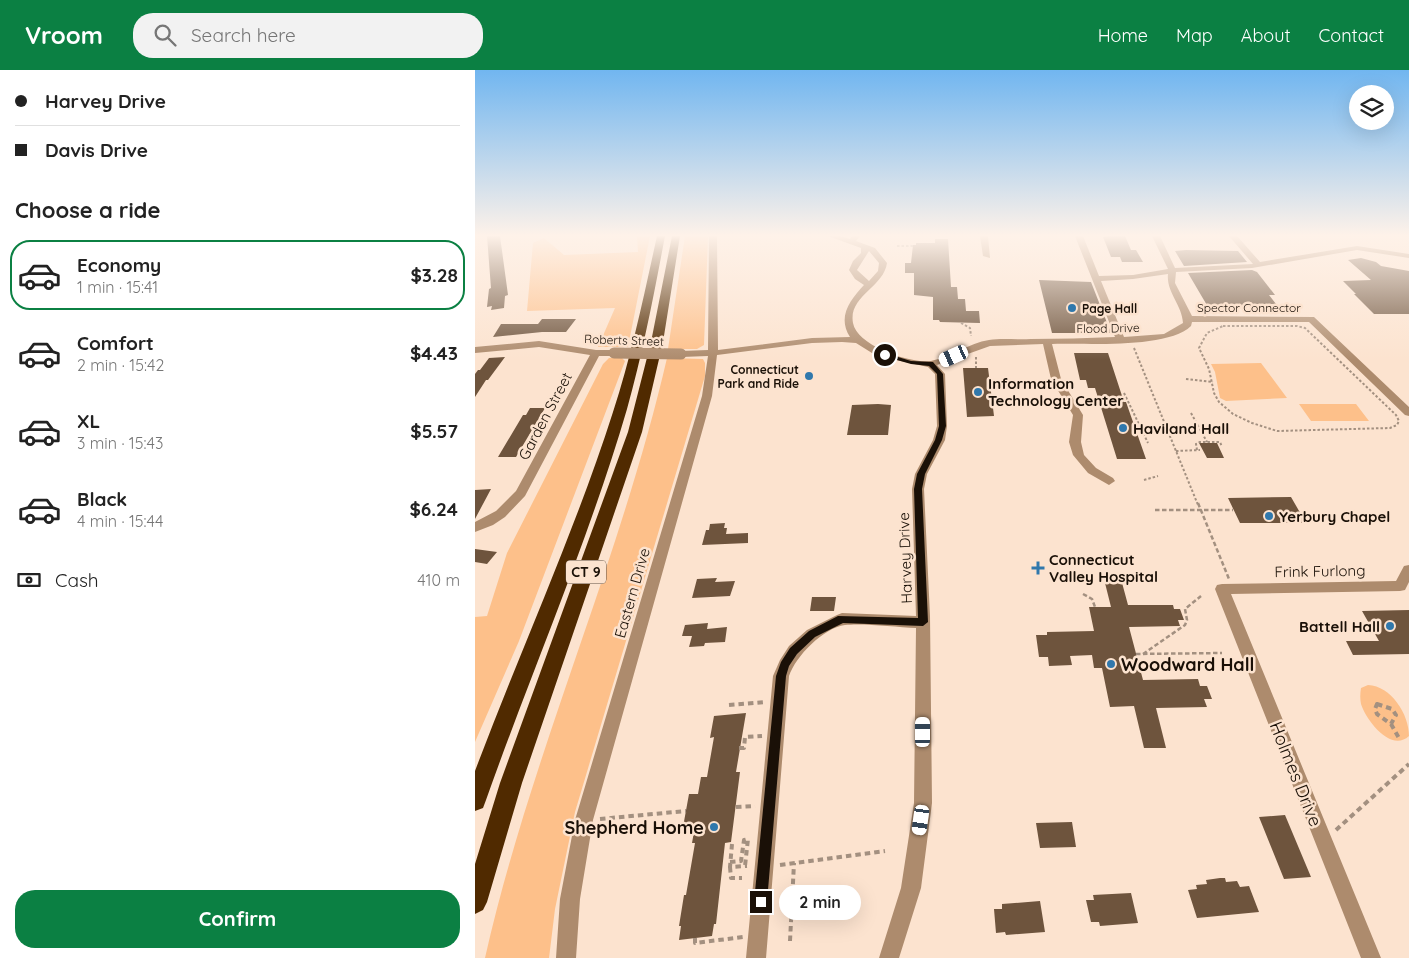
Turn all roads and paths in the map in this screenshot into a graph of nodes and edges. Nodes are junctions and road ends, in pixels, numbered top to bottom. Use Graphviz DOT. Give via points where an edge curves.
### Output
graph roads {
  1 [pos="652,277"];
  2 [pos="668,277"];
  3 [pos="713,277"];
  4 [pos="859,277"];
  5 [pos="877,277"];
  6 [pos="1125,277"];
  7 [pos="1171,277"];
  8 [pos="1096,279"];
  9 [pos="869,285"];
  10 [pos="1188,320"];
  11 [pos="961,323"];
  12 [pos="971,336"];
  13 [pos="857,340"];
  14 [pos="1047,341"];
  15 [pos="1121,341"];
  16 [pos="1133,347"];
  17 [pos="475,350"];
  18 [pos="713,352"];
  19 [pos="596,353"];
  20 [pos="977,356"];
  21 [pos="931,364"];
  22 [pos="976,368"];
  23 [pos="1186,379"];
  24 [pos="1213,382"];
  25 [pos="1124,393"];
  26 [pos="1409,413"];
  27 [pos="1191,414"];
  28 [pos="1207,442"];
  29 [pos="1148,443"];
  30 [pos="1222,447"];
  31 [pos="1176,450"];
  32 [pos="1158,476"];
  33 [pos="1144,480"];
  34 [pos="1109,481"];
  35 [pos="1155,510"];
  36 [pos="1201,510"];
  37 [pos="1233,510"];
  38 [pos="475,527"];
  39 [pos="1409,570"];
  40 [pos="1221,585"];
  41 [pos="1083,594"];
  42 [pos="1201,596"];
  43 [pos="1095,607"];
  44 [pos="923,622"];
  45 [pos="1222,652"];
  46 [pos="1135,654"];
  47 [pos="1143,654"];
  48 [pos="729,705"];
  49 [pos="767,710"];
  50 [pos="1391,724"];
  51 [pos="765,727"];
  52 [pos="764,735"];
  53 [pos="1400,740"];
  54 [pos="763,744"];
  55 [pos="739,748"];
  56 [pos="1409,764"];
  57 [pos="757,797"];
  58 [pos="475,800"];
  59 [pos="757,806"];
  60 [pos="736,807"];
  61 [pos="686,811"];
  62 [pos="755,816"];
  63 [pos="585,820"];
  64 [pos="1337,830"];
  65 [pos="753,836"];
  66 [pos="732,844"];
  67 [pos="885,851"];
  68 [pos="794,863"];
  69 [pos="730,865"];
  70 [pos="751,865"];
  71 [pos="776,865"];
  72 [pos="745,866"];
  73 [pos="750,874"];
  74 [pos="742,878"];
  75 [pos="475,902"];
  76 [pos="744,928"];
  77 [pos="695,938"];
  78 [pos="790,940"];
  79 [pos="566,958"];
  80 [pos="756,958"];
  81 [pos="889,958"];
  82 [pos="1371,958"];
  1 -- 58 [label="highway, CT 9" via="613,434"];
  2 -- 75 [label="highway, CT 9" via="653,362 635,432 511,783"];
  3 -- 18 [label="street, Eastern Drive"];
  4 -- 9 [label="street"];
  5 -- 9 [label="street"];
  6 -- 8 [label="street"];
  7 -- 10 [label="street" via="1171,284"];
  8 -- 15 [label="street"];
  9 -- 13 [label="street" via="850,309 848,319"];
  10 -- 15 [label="street, Flood Drive" via="1183,330 1169,336"];
  10 -- 26 [label="street, Spector Connector" via="1311,319"];
  11 -- 12 [label="path" via="970,328"];
  13 -- 18 [label="street" via="810,339 740,351"];
  13 -- 21 [label="street" via="893,358"];
  14 -- 15 [label="street, Flood Drive"];
  14 -- 21 [label="street, Flood Drive" via="989,343"];
  14 -- 34 [label="street" via="1057,380 1078,417 1075,442 1078,453 1085,465"];
  16 -- 31 [label="path"];
  17 -- 19 [label="street, Roberts Street" via="539,344"];
  18 -- 19 [label="street, Roberts Street, bridge"];
  18 -- 63 [label="street, Eastern Drive" via="707,396"];
  19 -- 38 [label="street, Garden Street" via="521,493 501,513"];
  20 -- 22 [label="path"];
  21 -- 44 [label="street, Harvey Drive" via="940,374 942,426 939,440 921,474 918,489"];
  23 -- 24 [label="path"];
  24 -- 24 [label="path" via="1217,400 1239,417 1267,430 1389,428 1395,427 1399,421 1310,332 1297,326 1223,326 1209,330 1199,348"];
  25 -- 29 [label="path"];
  27 -- 28 [label="path"];
  28 -- 30 [label="path" via="1220,442"];
  28 -- 31 [label="path" via="1197,442 1195,446 1199,450"];
  31 -- 36 [label="path"];
  32 -- 33 [label="path"];
  35 -- 36 [label="path"];
  36 -- 37 [label="path"];
  36 -- 40 [label="path" via="1230,581"];
  39 -- 40 [label="street, Frink Furlong" via="1400,586"];
  40 -- 82 [label="street, Holmes Drive"];
  41 -- 43 [label="path" via="1092,599"];
  42 -- 47 [label="path" via="1185,609 1185,625"];
  44 -- 80 [label="street" via="842,619 812,634 785,665 781,676"];
  44 -- 81 [label="street, Harvey Drive" via="923,803 911,888"];
  45 -- 47 [label="path"];
  46 -- 47 [label="path"];
  48 -- 49 [label="path" via="767,702"];
  50 -- 50 [label="path" via="1396,715 1392,709 1377,704 1377,714"];
  50 -- 53 [label="path"];
  51 -- 52 [label="path"];
  52 -- 54 [label="path"];
  52 -- 55 [label="path" via="745,737 744,748"];
  56 -- 64 [label="path"];
  57 -- 59 [label="path"];
  59 -- 60 [label="path"];
  59 -- 62 [label="path"];
  61 -- 63 [label="path"];
  63 -- 79 [label="street, Eastern Drive" via="570,899"];
  65 -- 70 [label="path"];
  66 -- 69 [label="path"];
  67 -- 68 [label="path"];
  68 -- 71 [label="path"];
  68 -- 78 [label="path"];
  69 -- 72 [label="path"];
  69 -- 72 [label="path" via="741,861 744,840 749,840"];
  69 -- 74 [label="path" via="731,878"];
  70 -- 72 [label="path"];
  70 -- 73 [label="path"];
  76 -- 77 [label="path" via="743,937 695,943"];
}
